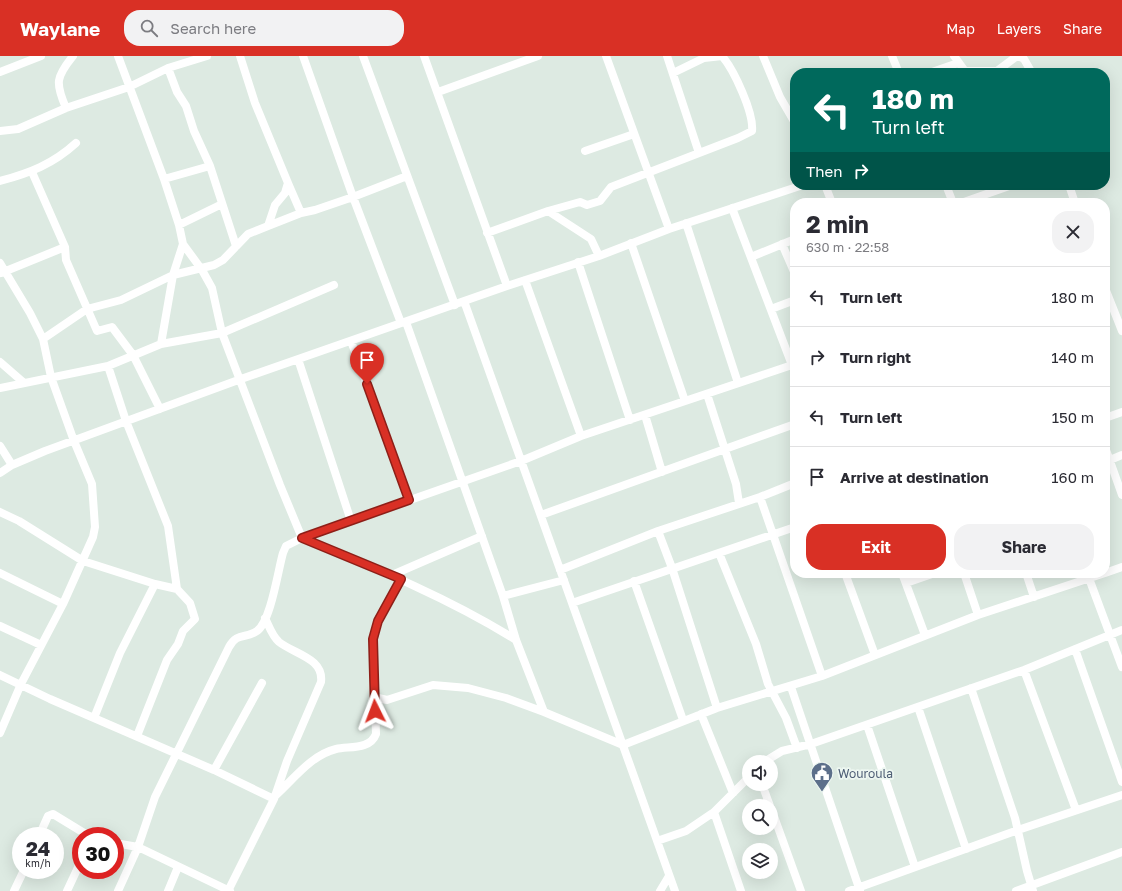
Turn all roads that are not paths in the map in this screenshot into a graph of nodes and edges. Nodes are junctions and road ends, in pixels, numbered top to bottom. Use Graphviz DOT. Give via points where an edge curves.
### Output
graph roads {
  1 [pos="41,56"];
  2 [pos="73,56"];
  3 [pos="118,56"];
  4 [pos="207,56"];
  5 [pos="240,56"];
  6 [pos="303,56"];
  7 [pos="363,56"];
  8 [pos="424,56"];
  9 [pos="538,56"];
  10 [pos="606,56"];
  11 [pos="666,56"];
  12 [pos="722,56"];
  13 [pos="763,56"];
  14 [pos="892,56"];
  15 [pos="1017,56"];
  16 [pos="956,59"];
  17 [pos="168,68"];
  18 [pos="897,68"];
  19 [pos="944,68"];
  20 [pos="963,68"];
  21 [pos="1001,68"];
  22 [pos="1029,68"];
  23 [pos="0,72"];
  24 [pos="673,73"];
  25 [pos="129,87"];
  26 [pos="438,92"];
  27 [pos="66,108"];
  28 [pos="790,115"];
  29 [pos="0,131"];
  30 [pos="634,134"];
  31 [pos="76,143"];
  32 [pos="584,151"];
  33 [pos="699,153"];
  34 [pos="210,166"];
  35 [pos="32,172"];
  36 [pos="648,174"];
  37 [pos="407,176"];
  38 [pos="164,179"];
  39 [pos="0,181"];
  40 [pos="288,183"];
  41 [pos="790,189"];
  42 [pos="998,190"];
  43 [pos="353,197"];
  44 [pos="975,198"];
  45 [pos="222,204"];
  46 [pos="732,208"];
  47 [pos="548,211"];
  48 [pos="301,213"];
  49 [pos="686,223"];
  50 [pos="179,226"];
  51 [pos="268,226"];
  52 [pos="669,229"];
  53 [pos="488,233"];
  54 [pos="790,241"];
  55 [pos="632,243"];
  56 [pos="183,244"];
  57 [pos="782,244"];
  58 [pos="236,246"];
  59 [pos="65,247"];
  60 [pos="599,256"];
  61 [pos="751,257"];
  62 [pos="578,262"];
  63 [pos="790,262"];
  64 [pos="0,263"];
  65 [pos="202,270"];
  66 [pos="2,273"];
  67 [pos="174,275"];
  68 [pos="525,280"];
  69 [pos="334,285"];
  70 [pos="507,286"];
  71 [pos="1110,300"];
  72 [pos="464,301"];
  73 [pos="790,302"];
  74 [pos="455,305"];
  75 [pos="87,309"];
  76 [pos="771,309"];
  77 [pos="404,323"];
  78 [pos="1121,326"];
  79 [pos="222,333"];
  80 [pos="43,339"];
  81 [pos="351,341"];
  82 [pos="161,344"];
  83 [pos="790,354"];
  84 [pos="134,355"];
  85 [pos="298,359"];
  86 [pos="0,362"];
  87 [pos="790,365"];
  88 [pos="108,366"];
  89 [pos="51,377"];
  90 [pos="241,379"];
  91 [pos="23,382"];
  92 [pos="738,383"];
  93 [pos="0,388"];
  94 [pos="707,394"];
  95 [pos="685,401"];
  96 [pos="160,409"];
  97 [pos="1122,412"];
  98 [pos="644,415"];
  99 [pos="1110,416"];
  100 [pos="630,420"];
  101 [pos="126,422"];
  102 [pos="790,426"];
  103 [pos="582,436"];
  104 [pos="74,440"];
  105 [pos="0,446"];
  106 [pos="724,449"];
  107 [pos="1122,455"];
  108 [pos="1110,460"];
  109 [pos="521,461"];
  110 [pos="12,465"];
  111 [pos="662,472"];
  112 [pos="0,473"];
  113 [pos="462,482"];
  114 [pos="790,485"];
  115 [pos="1122,495"];
  116 [pos="760,497"];
  117 [pos="409,500"];
  118 [pos="739,503"];
  119 [pos="0,512"];
  120 [pos="541,515"];
  121 [pos="351,521"];
  122 [pos="790,529"];
  123 [pos="658,531"];
  124 [pos="773,535"];
  125 [pos="482,536"];
  126 [pos="302,538"];
  127 [pos="719,553"];
  128 [pos="83,561"];
  129 [pos="1122,567"];
  130 [pos="672,568"];
  131 [pos="560,570"];
  132 [pos="1110,571"];
  133 [pos="0,573"];
  134 [pos="392,575"];
  135 [pos="847,578"];
  136 [pos="904,578"];
  137 [pos="922,578"];
  138 [pos="966,578"];
  139 [pos="1028,578"];
  140 [pos="1083,578"];
  141 [pos="1089,578"];
  142 [pos="401,579"];
  143 [pos="564,580"];
  144 [pos="634,581"];
  145 [pos="155,584"];
  146 [pos="906,584"];
  147 [pos="177,589"];
  148 [pos="503,596"];
  149 [pos="1034,597"];
  150 [pos="572,603"];
  151 [pos="63,604"];
  152 [pos="978,615"];
  153 [pos="265,618"];
  154 [pos="0,626"];
  155 [pos="1122,630"];
  156 [pos="925,635"];
  157 [pos="1110,635"];
  158 [pos="516,640"];
  159 [pos="41,645"];
  160 [pos="1075,649"];
  161 [pos="875,655"];
  162 [pos="1122,667"];
  163 [pos="1024,670"];
  164 [pos="0,674"];
  165 [pos="822,676"];
  166 [pos="262,683"];
  167 [pos="21,684"];
  168 [pos="791,687"];
  169 [pos="971,688"];
  170 [pos="772,692"];
  171 [pos="374,697"];
  172 [pos="918,706"];
  173 [pos="717,708"];
  174 [pos="544,712"];
  175 [pos="701,714"];
  176 [pos="94,718"];
  177 [pos="683,720"];
  178 [pos="867,725"];
  179 [pos="1,730"];
  180 [pos="137,736"];
  181 [pos="812,744"];
  182 [pos="623,745"];
  183 [pos="797,748"];
  184 [pos="175,754"];
  185 [pos="775,755"];
  186 [pos="214,770"];
  187 [pos="1122,782"];
  188 [pos="742,784"];
  189 [pos="733,793"];
  190 [pos="1122,795"];
  191 [pos="274,798"];
  192 [pos="1076,810"];
  193 [pos="714,812"];
  194 [pos="43,827"];
  195 [pos="74,827"];
  196 [pos="778,827"];
  197 [pos="1018,830"];
  198 [pos="657,841"];
  199 [pos="124,845"];
  200 [pos="138,847"];
  201 [pos="966,849"];
  202 [pos="1122,852"];
  203 [pos="178,867"];
  204 [pos="915,867"];
  205 [pos="670,876"];
  206 [pos="20,879"];
  207 [pos="73,879"];
  208 [pos="1032,888"];
  209 [pos="859,889"];
  210 [pos="14,891"];
  211 [pos="67,891"];
  212 [pos="118,891"];
  213 [pos="168,891"];
  214 [pos="229,891"];
  215 [pos="660,891"];
  216 [pos="675,891"];
  217 [pos="741,891"];
  218 [pos="801,891"];
  219 [pos="849,891"];
  220 [pos="1016,891"];
  1 -- 23 [label="street"];
  2 -- 27 [label="street" via="61,72 58,91"];
  3 -- 25 [label="street"];
  4 -- 17 [label="street"];
  5 -- 40 [label="street" via="254,103"];
  6 -- 43 [label="street"];
  7 -- 37 [label="street"];
  8 -- 26 [label="street"];
  9 -- 26 [label="street"];
  10 -- 30 [label="street"];
  11 -- 24 [label="street"];
  12 -- 24 [label="street" via="704,58"];
  12 -- 33 [label="street" via="729,64 753,123 752,131"];
  13 -- 28 [label="street"];
  14 -- 18 [label="street"];
  15 -- 21 [label="street"];
  15 -- 22 [label="street" via="1024,59"];
  16 -- 19 [label="street"];
  16 -- 20 [label="street"];
  17 -- 25 [label="street"];
  17 -- 34 [label="street"];
  24 -- 33 [label="street"];
  25 -- 27 [label="street"];
  25 -- 38 [label="street"];
  26 -- 53 [label="street"];
  27 -- 29 [label="street" via="18,129"];
  30 -- 32 [label="street"];
  30 -- 36 [label="street"];
  31 -- 35 [label="street" via="63,155"];
  33 -- 36 [label="street"];
  34 -- 38 [label="street"];
  34 -- 45 [label="street"];
  35 -- 39 [label="street"];
  35 -- 59 [label="street"];
  36 -- 47 [label="street" via="611,187 600,201 587,205 580,202"];
  36 -- 52 [label="street"];
  37 -- 43 [label="street"];
  37 -- 74 [label="street"];
  38 -- 50 [label="street"];
  40 -- 48 [label="street"];
  40 -- 51 [label="street" via="275,205"];
  41 -- 46 [label="street"];
  42 -- 44 [label="street"];
  43 -- 48 [label="street"];
  43 -- 77 [label="street"];
  45 -- 50 [label="street"];
  45 -- 58 [label="street"];
  46 -- 49 [label="street"];
  46 -- 61 [label="street"];
  47 -- 53 [label="street"];
  47 -- 60 [label="street" via="591,239"];
  48 -- 51 [label="street"];
  49 -- 52 [label="street"];
  49 -- 92 [label="street"];
  50 -- 56 [label="street"];
  51 -- 58 [label="street" via="248,234"];
  52 -- 55 [label="street"];
  53 -- 70 [label="street"];
  54 -- 57 [label="street"];
  55 -- 60 [label="street"];
  55 -- 95 [label="street"];
  56 -- 65 [label="street"];
  56 -- 67 [label="street"];
  57 -- 61 [label="street"];
  57 -- 63 [label="street"];
  58 -- 65 [label="street" via="223,260"];
  59 -- 66 [label="street"];
  59 -- 75 [label="street" via="66,260"];
  60 -- 62 [label="street"];
  61 -- 76 [label="street"];
  62 -- 68 [label="street"];
  62 -- 100 [label="street"];
  64 -- 66 [label="street"];
  65 -- 67 [label="street"];
  65 -- 79 [label="street" via="212,288"];
  66 -- 80 [label="street" via="26,307"];
  67 -- 75 [label="street" via="121,300"];
  67 -- 82 [label="street"];
  68 -- 70 [label="street"];
  68 -- 103 [label="street"];
  69 -- 79 [label="street"];
  70 -- 72 [label="street"];
  71 -- 78 [label="street"];
  72 -- 74 [label="street"];
  72 -- 109 [label="street"];
  73 -- 76 [label="street"];
  74 -- 77 [label="street"];
  75 -- 80 [label="street"];
  75 -- 84 [label="street" via="97,331 112,327"];
  76 -- 83 [label="street"];
  77 -- 81 [label="street"];
  77 -- 113 [label="street"];
  79 -- 82 [label="street"];
  79 -- 90 [label="street"];
  80 -- 89 [label="street"];
  81 -- 85 [label="street"];
  81 -- 117 [label="street"];
  82 -- 84 [label="street"];
  84 -- 88 [label="street"];
  84 -- 96 [label="street"];
  85 -- 90 [label="street"];
  85 -- 121 [label="street"];
  86 -- 91 [label="street"];
  87 -- 92 [label="street"];
  88 -- 89 [label="street"];
  88 -- 101 [label="street"];
  89 -- 91 [label="street"];
  89 -- 104 [label="street"];
  90 -- 96 [label="street"];
  90 -- 126 [label="street"];
  91 -- 93 [label="street"];
  92 -- 94 [label="street"];
  94 -- 95 [label="street"];
  94 -- 106 [label="street"];
  95 -- 98 [label="street"];
  96 -- 101 [label="street"];
  97 -- 99 [label="street"];
  98 -- 100 [label="street"];
  98 -- 111 [label="street"];
  100 -- 103 [label="street"];
  101 -- 104 [label="street"];
  101 -- 147 [label="street" via="168,526"];
  102 -- 106 [label="street"];
  103 -- 109 [label="street"];
  104 -- 110 [label="street"];
  104 -- 128 [label="street" via="89,475 94,497 95,527"];
  105 -- 110 [label="street"];
  106 -- 111 [label="street"];
  106 -- 118 [label="street" via="736,484"];
  107 -- 108 [label="street"];
  108 -- 115 [label="street"];
  109 -- 113 [label="street"];
  109 -- 120 [label="street"];
  110 -- 112 [label="street"];
  111 -- 120 [label="street"];
  113 -- 117 [label="street"];
  113 -- 125 [label="street"];
  114 -- 116 [label="street"];
  116 -- 118 [label="street"];
  116 -- 124 [label="street"];
  117 -- 121 [label="street"];
  118 -- 123 [label="street"];
  119 -- 128 [label="street"];
  120 -- 131 [label="street"];
  121 -- 126 [label="street"];
  122 -- 124 [label="street"];
  123 -- 130 [label="street"];
  123 -- 131 [label="street"];
  124 -- 127 [label="street"];
  124 -- 165 [label="street"];
  125 -- 134 [label="street"];
  125 -- 148 [label="street"];
  126 -- 134 [label="street"];
  126 -- 153 [label="street" via="284,549 272,602"];
  127 -- 130 [label="street"];
  127 -- 170 [label="street" via="733,584"];
  128 -- 145 [label="street"];
  128 -- 151 [label="street"];
  129 -- 132 [label="street"];
  130 -- 144 [label="street"];
  130 -- 173 [label="street"];
  131 -- 143 [label="street"];
  133 -- 151 [label="street"];
  134 -- 142 [label="street"];
  135 -- 161 [label="street"];
  136 -- 146 [label="street"];
  137 -- 146 [label="street"];
  138 -- 152 [label="street"];
  139 -- 149 [label="street"];
  140 -- 149 [label="street"];
  141 -- 157 [label="street"];
  142 -- 158 [label="street" via="483,620"];
  142 -- 171 [label="street" via="378,621 373,639"];
  143 -- 148 [label="street"];
  143 -- 150 [label="street"];
  144 -- 150 [label="street"];
  144 -- 177 [label="street"];
  145 -- 147 [label="street"];
  145 -- 176 [label="street" via="120,653"];
  146 -- 156 [label="street"];
  147 -- 180 [label="street" via="190,603 195,619 183,631 167,660"];
  148 -- 158 [label="street"];
  149 -- 152 [label="street"];
  150 -- 182 [label="street"];
  151 -- 159 [label="street"];
  152 -- 156 [label="street"];
  153 -- 184 [label="street" via="257,631 236,638 232,642"];
  153 -- 191 [label="street" via="279,642 314,663 322,676"];
  154 -- 159 [label="street"];
  155 -- 157 [label="street"];
  156 -- 161 [label="street"];
  157 -- 160 [label="street"];
  157 -- 162 [label="street"];
  158 -- 174 [label="street"];
  159 -- 167 [label="street"];
  160 -- 163 [label="street"];
  160 -- 187 [label="street"];
  161 -- 165 [label="street"];
  163 -- 169 [label="street"];
  163 -- 192 [label="street"];
  164 -- 167 [label="street"];
  165 -- 168 [label="street"];
  166 -- 186 [label="street"];
  167 -- 176 [label="street"];
  167 -- 179 [label="street"];
  168 -- 170 [label="street"];
  168 -- 181 [label="street"];
  169 -- 172 [label="street"];
  169 -- 197 [label="street"];
  170 -- 173 [label="street"];
  170 -- 183 [label="street" via="786,718"];
  171 -- 174 [label="street" via="387,700 433,685 468,688"];
  171 -- 191 [label="street" via="374,740 368,744 324,754 309,764"];
  172 -- 178 [label="street"];
  172 -- 201 [label="street"];
  173 -- 175 [label="street"];
  174 -- 182 [label="street"];
  175 -- 177 [label="street"];
  175 -- 189 [label="street"];
  176 -- 180 [label="street"];
  177 -- 182 [label="street"];
  178 -- 181 [label="street"];
  178 -- 204 [label="street"];
  180 -- 184 [label="street"];
  181 -- 183 [label="street"];
  181 -- 209 [label="street"];
  182 -- 198 [label="street"];
  183 -- 185 [label="street"];
  184 -- 186 [label="street"];
  184 -- 200 [label="street" via="155,797"];
  186 -- 191 [label="street"];
  188 -- 189 [label="street"];
  189 -- 193 [label="street"];
  190 -- 192 [label="street"];
  191 -- 214 [label="street"];
  192 -- 197 [label="street"];
  193 -- 198 [label="street" via="686,831"];
  193 -- 217 [label="street"];
  194 -- 195 [label="street" via="48,816 52,814"];
  196 -- 218 [label="street"];
  197 -- 201 [label="street"];
  197 -- 208 [label="street"];
  198 -- 205 [label="street"];
  199 -- 200 [label="street"];
  200 -- 203 [label="street"];
  200 -- 212 [label="street"];
  201 -- 204 [label="street"];
  202 -- 208 [label="street"];
  203 -- 213 [label="street"];
  203 -- 214 [label="street"];
  204 -- 209 [label="street"];
  205 -- 215 [label="street"];
  205 -- 216 [label="street"];
  206 -- 210 [label="street"];
  207 -- 211 [label="street"];
  208 -- 220 [label="street"];
  209 -- 219 [label="street"];
}
